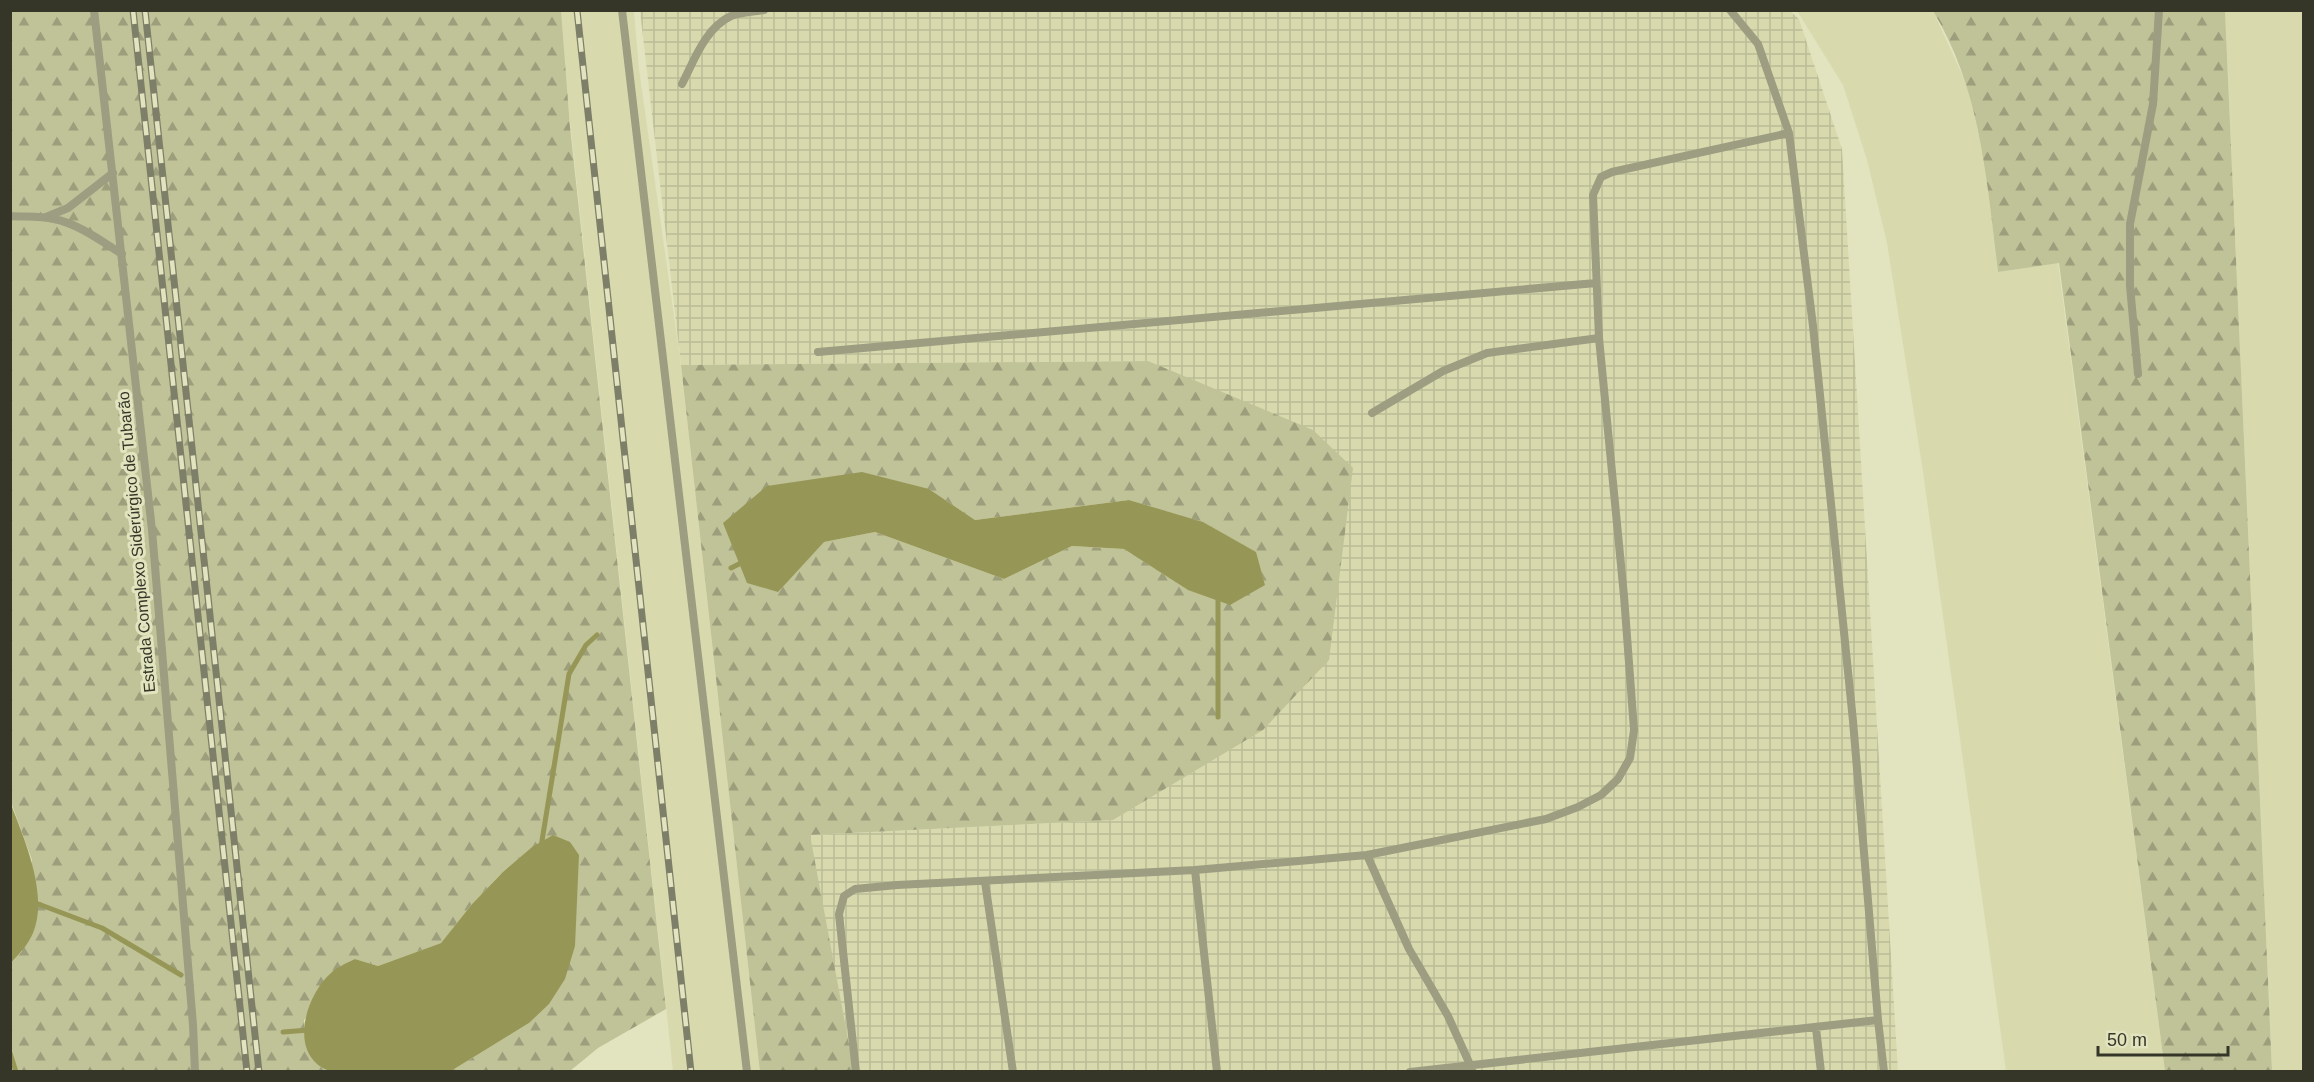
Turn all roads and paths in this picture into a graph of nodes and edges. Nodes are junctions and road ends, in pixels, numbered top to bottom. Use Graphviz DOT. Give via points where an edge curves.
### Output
graph roads {
  1 [pos="94,10"];
  2 [pos="622,10"];
  3 [pos="764,10"];
  4 [pos="1730,10"];
  5 [pos="2159,10"];
  6 [pos="682,84"];
  7 [pos="1789,133"];
  8 [pos="113,172"];
  9 [pos="10,216"];
  10 [pos="46,218"];
  11 [pos="122,254"];
  12 [pos="1596,282"];
  13 [pos="1599,338"];
  14 [pos="818,352"];
  15 [pos="2138,374"];
  16 [pos="1372,413"];
  17 [pos="1367,855"];
  18 [pos="1196,870"];
  19 [pos="985,882"];
  20 [pos="1878,1020"];
  21 [pos="1816,1028"];
  22 [pos="1472,1069"];
  23 [pos="195,1071"];
  24 [pos="747,1071"];
  25 [pos="856,1071"];
  26 [pos="1013,1071"];
  27 [pos="1217,1071"];
  28 [pos="1410,1071"];
  29 [pos="1821,1071"];
  30 [pos="1884,1071"];
  1 -- 8 [label="lane, Estrada Complexo Siderúrgico de Tubarão"];
  2 -- 24 [label="lane"];
  3 -- 6 [label="lane" via="733,15 716,25"];
  4 -- 7 [label="lane" via="1758,44"];
  5 -- 15 [label="lane" via="2152,104 2130,224 2129,276"];
  7 -- 12 [label="lane" via="1601,177 1593,195"];
  7 -- 20 [label="lane" via="1814,326"];
  8 -- 10 [label="lane" via="68,208"];
  8 -- 11 [label="lane, Estrada Complexo Siderúrgico de Tubarão"];
  9 -- 10 [label="lane"];
  10 -- 11 [label="lane" via="77,227"];
  11 -- 23 [label="lane, Estrada Complexo Siderúrgico de Tubarão" via="152,530"];
  12 -- 13 [label="lane"];
  12 -- 14 [label="lane"];
  13 -- 16 [label="lane" via="1487,353 1443,371"];
  13 -- 17 [label="lane" via="1634,730 1630,758 1618,779 1600,795 1568,811 1473,835"];
  17 -- 18 [label="lane"];
  17 -- 22 [label="lane" via="1409,950 1439,999"];
  18 -- 19 [label="lane"];
  18 -- 27 [label="lane"];
  19 -- 25 [label="lane" via="873,887 855,889 844,896 839,914"];
  19 -- 26 [label="lane"];
  20 -- 21 [label="lane"];
  20 -- 30 [label="lane"];
  21 -- 22 [label="lane"];
  21 -- 29 [label="lane"];
  22 -- 28 [label="lane"];
}
